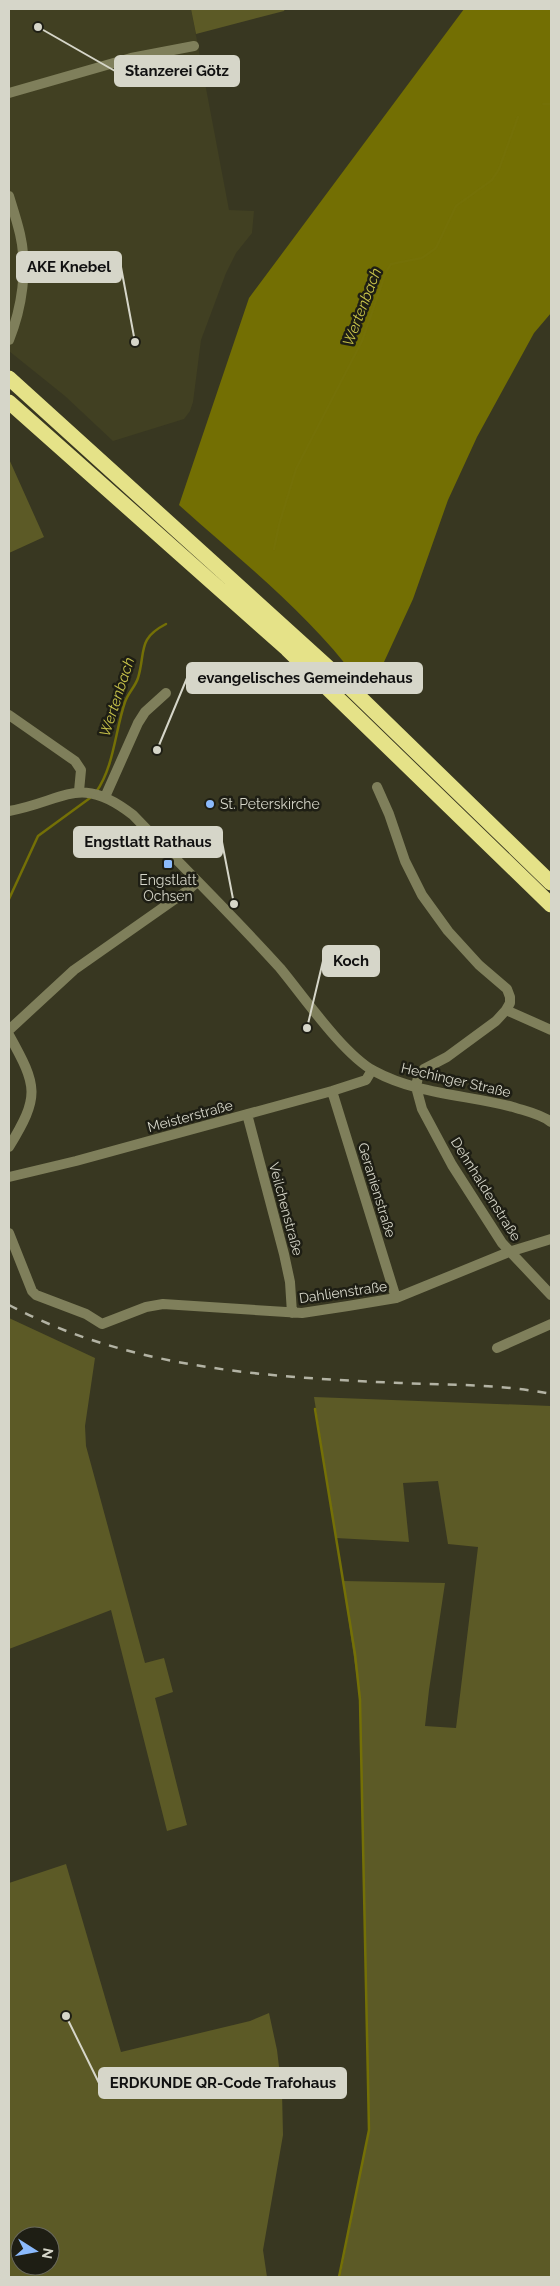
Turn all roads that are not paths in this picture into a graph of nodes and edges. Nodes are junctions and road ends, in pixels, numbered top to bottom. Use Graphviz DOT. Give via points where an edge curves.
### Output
graph roads {
  1 [pos="194,46"];
  2 [pos="9,93"];
  3 [pos="9,196"];
  4 [pos="9,339"];
  5 [pos="9,378"];
  6 [pos="9,402"];
  7 [pos="166,693"];
  8 [pos="9,716"];
  9 [pos="377,788"];
  10 [pos="84,792"];
  11 [pos="105,797"];
  12 [pos="9,811"];
  13 [pos="196,882"];
  14 [pos="551,883"];
  15 [pos="551,905"];
  16 [pos="506,1010"];
  17 [pos="9,1030"];
  18 [pos="551,1030"];
  19 [pos="9,1035"];
  20 [pos="372,1070"];
  21 [pos="416,1087"];
  22 [pos="332,1091"];
  23 [pos="247,1114"];
  24 [pos="551,1122"];
  25 [pos="9,1147"];
  26 [pos="9,1177"];
  27 [pos="9,1233"];
  28 [pos="551,1240"];
  29 [pos="509,1252"];
  30 [pos="551,1295"];
  31 [pos="396,1298"];
  32 [pos="292,1313"];
  33 [pos="551,1324"];
  34 [pos="497,1348"];
  1 -- 2 [label="street" via="130,58"];
  3 -- 4 [label="street" via="23,253 22,289"];
  5 -- 14 [label="highway" via="340,678"];
  6 -- 15 [label="highway" via="287,649"];
  7 -- 11 [label="street" via="145,712"];
  8 -- 10 [label="street" via="75,761"];
  9 -- 16 [label="street" via="422,895 448,931 479,965 507,989 510,1003"];
  10 -- 11 [label="street, Hechinger Straße"];
  10 -- 12 [label="street"];
  11 -- 13 [label="street, Hechinger Straße" via="133,815"];
  13 -- 17 [label="street" via="74,970"];
  13 -- 20 [label="street, Hechinger Straße" via="262,949 341,1041"];
  16 -- 18 [label="street"];
  16 -- 21 [label="street" via="485,1030 424,1069"];
  19 -- 25 [label="street" via="31,1083 32,1098 26,1118"];
  20 -- 21 [label="street, Hechinger Straße"];
  20 -- 22 [label="street, Meisterstraße" via="366,1080"];
  21 -- 24 [label="street, Hechinger Straße" via="500,1104"];
  21 -- 29 [label="street, Dehnhaldenstraße" via="422,1109 452,1165"];
  22 -- 23 [label="street, Meisterstraße"];
  22 -- 31 [label="street, Geranienstraße"];
  23 -- 26 [label="street, Meisterstraße"];
  23 -- 32 [label="street, Veilchenstraße" via="284,1254"];
  27 -- 32 [label="street, Dahlienstraße" via="36,1295 86,1314 102,1324 163,1304"];
  28 -- 29 [label="street, Dahlienstraße"];
  29 -- 30 [label="street, Dehnhaldenstraße"];
  29 -- 31 [label="street, Dahlienstraße"];
  31 -- 32 [label="street, Dahlienstraße"];
  33 -- 34 [label="street"];
}
